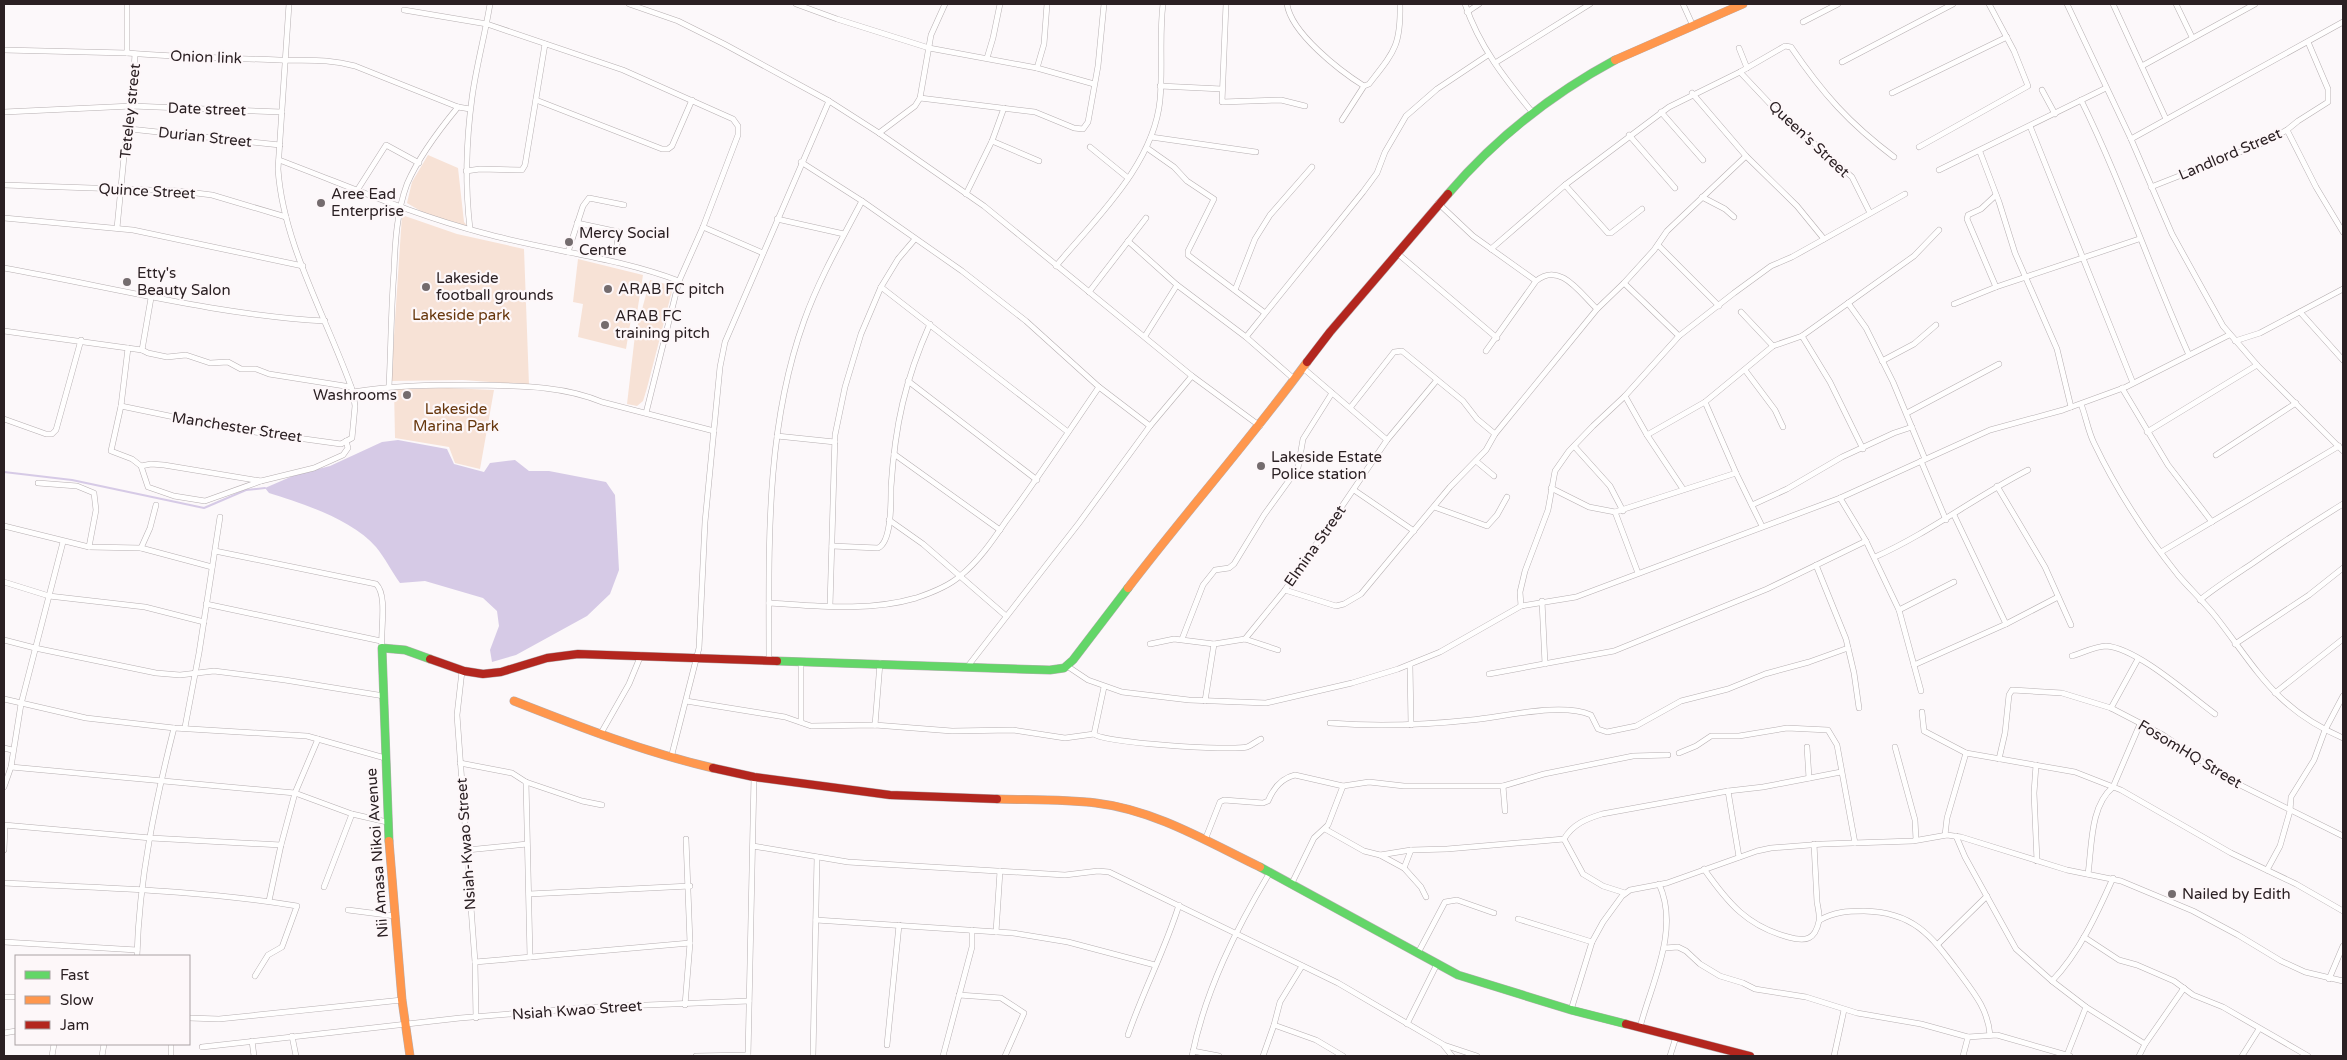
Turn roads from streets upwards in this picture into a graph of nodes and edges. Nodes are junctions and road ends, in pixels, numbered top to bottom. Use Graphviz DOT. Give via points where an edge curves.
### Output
graph roads {
  1 [pos="127,4"];
  2 [pos="289,4"];
  3 [pos="490,4"];
  4 [pos="629,4"];
  5 [pos="796,4"];
  6 [pos="945,4"];
  7 [pos="1000,4"];
  8 [pos="1047,4"];
  9 [pos="1104,4"];
  10 [pos="1163,4"];
  11 [pos="1226,4"];
  12 [pos="1286,4"];
  13 [pos="1400,4"];
  14 [pos="1464,4"];
  15 [pos="1479,4"];
  16 [pos="1590,4"];
  17 [pos="1683,4"];
  18 [pos="1743,4"];
  19 [pos="1838,4"];
  20 [pos="1954,4"];
  21 [pos="1989,4"];
  22 [pos="2067,4"];
  23 [pos="2113,4"];
  24 [pos="2176,4"];
  25 [pos="2255,4"];
  26 [pos="404,10"];
  27 [pos="1467,12"];
  28 [pos="1803,22"];
  29 [pos="2343,22"];
  30 [pos="487,24"];
  31 [pos="1693,26"];
  32 [pos="2006,37"];
  33 [pos="2192,37"];
  34 [pos="2308,42"];
  35 [pos="546,44"];
  36 [pos="929,48"];
  37 [pos="1739,48"];
  38 [pos="4,50"];
  39 [pos="127,51"];
  40 [pos="135,54"];
  41 [pos="1488,54"];
  42 [pos="987,58"];
  43 [pos="286,60"];
  44 [pos="1842,62"];
  45 [pos="1495,63"];
  46 [pos="2142,66"];
  47 [pos="1037,68"];
  48 [pos="1747,68"];
  49 [pos="1740,72"];
  50 [pos="1094,84"];
  51 [pos="1160,86"];
  52 [pos="1364,86"];
  53 [pos="2106,88"];
  54 [pos="1222,89"];
  55 [pos="2042,90"];
  56 [pos="1692,94"];
  57 [pos="1892,94"];
  58 [pos="920,98"];
  59 [pos="536,100"];
  60 [pos="692,100"];
  61 [pos="2081,100"];
  62 [pos="829,101"];
  63 [pos="132,106"];
  64 [pos="1305,106"];
  65 [pos="458,107"];
  66 [pos="1004,108"];
  67 [pos="470,109"];
  68 [pos="4,112"];
  69 [pos="282,112"];
  70 [pos="1661,112"];
  71 [pos="1533,113"];
  72 [pos="2055,114"];
  73 [pos="2166,119"];
  74 [pos="1342,120"];
  75 [pos="2030,126"];
  76 [pos="130,129"];
  77 [pos="2287,130"];
  78 [pos="879,133"];
  79 [pos="1629,135"];
  80 [pos="1151,137"];
  81 [pos="2131,139"];
  82 [pos="992,141"];
  83 [pos="280,145"];
  84 [pos="1090,147"];
  85 [pos="1919,147"];
  86 [pos="1147,148"];
  87 [pos="1256,152"];
  88 [pos="1980,152"];
  89 [pos="1746,156"];
  90 [pos="1894,157"];
  91 [pos="279,160"];
  92 [pos="1703,160"];
  93 [pos="1040,161"];
  94 [pos="419,162"];
  95 [pos="801,162"];
  96 [pos="1312,168"];
  97 [pos="1939,170"];
  98 [pos="466,171"];
  99 [pos="1128,178"];
  100 [pos="4,185"];
  101 [pos="1565,185"];
  102 [pos="2151,187"];
  103 [pos="1675,188"];
  104 [pos="122,189"];
  105 [pos="358,190"];
  106 [pos="966,194"];
  107 [pos="1905,194"];
  108 [pos="1996,195"];
  109 [pos="1702,196"];
  110 [pos="862,202"];
  111 [pos="1438,202"];
  112 [pos="624,205"];
  113 [pos="401,206"];
  114 [pos="1642,209"];
  115 [pos="1870,213"];
  116 [pos="286,217"];
  117 [pos="1734,217"];
  118 [pos="4,218"];
  119 [pos="1146,218"];
  120 [pos="777,219"];
  121 [pos="577,223"];
  122 [pos="703,227"];
  123 [pos="118,228"];
  124 [pos="470,229"];
  125 [pos="1939,230"];
  126 [pos="2343,232"];
  127 [pos="844,234"];
  128 [pos="1824,238"];
  129 [pos="2140,239"];
  130 [pos="915,240"];
  131 [pos="1128,241"];
  132 [pos="1658,245"];
  133 [pos="1491,249"];
  134 [pos="616,251"];
  135 [pos="568,252"];
  136 [pos="763,253"];
  137 [pos="1396,253"];
  138 [pos="2083,258"];
  139 [pos="303,266"];
  140 [pos="1056,266"];
  141 [pos="4,268"];
  142 [pos="2026,278"];
  143 [pos="1536,281"];
  144 [pos="679,282"];
  145 [pos="1624,284"];
  146 [pos="1177,285"];
  147 [pos="881,287"];
  148 [pos="1996,287"];
  149 [pos="2343,289"];
  150 [pos="1235,290"];
  151 [pos="1089,292"];
  152 [pos="151,298"];
  153 [pos="1848,303"];
  154 [pos="1954,304"];
  155 [pos="1719,306"];
  156 [pos="1597,308"];
  157 [pos="1741,312"];
  158 [pos="2300,312"];
  159 [pos="1265,313"];
  160 [pos="325,321"];
  161 [pos="930,324"];
  162 [pos="1936,325"];
  163 [pos="4,331"];
  164 [pos="2229,335"];
  165 [pos="1145,336"];
  166 [pos="1679,336"];
  167 [pos="1802,336"];
  168 [pos="1246,337"];
  169 [pos="1497,338"];
  170 [pos="81,340"];
  171 [pos="2235,341"];
  172 [pos="1773,346"];
  173 [pos="128,348"];
  174 [pos="142,350"];
  175 [pos="1486,351"];
  176 [pos="2341,353"];
  177 [pos="2189,355"];
  178 [pos="2343,360"];
  179 [pos="1882,361"];
  180 [pos="1998,364"];
  181 [pos="2257,365"];
  182 [pos="1303,368"];
  183 [pos="1745,370"];
  184 [pos="1192,376"];
  185 [pos="1294,379"];
  186 [pos="1437,380"];
  187 [pos="908,381"];
  188 [pos="2133,383"];
  189 [pos="390,386"];
  190 [pos="1099,387"];
  191 [pos="2122,388"];
  192 [pos="352,390"];
  193 [pos="1332,394"];
  194 [pos="1625,396"];
  195 [pos="1705,402"];
  196 [pos="2296,403"];
  197 [pos="2081,404"];
  198 [pos="121,406"];
  199 [pos="2071,407"];
  200 [pos="1350,408"];
  201 [pos="1907,413"];
  202 [pos="646,414"];
  203 [pos="4,419"];
  204 [pos="1150,426"];
  205 [pos="1260,426"];
  206 [pos="1783,427"];
  207 [pos="1912,427"];
  208 [pos="714,431"];
  209 [pos="1068,432"];
  210 [pos="2148,432"];
  211 [pos="1495,434"];
  212 [pos="1647,435"];
  213 [pos="777,436"];
  214 [pos="1387,440"];
  215 [pos="346,442"];
  216 [pos="834,442"];
  217 [pos="1574,446"];
  218 [pos="2338,446"];
  219 [pos="1863,449"];
  220 [pos="2343,451"];
  221 [pos="894,454"];
  222 [pos="2216,455"];
  223 [pos="1923,460"];
  224 [pos="1476,461"];
  225 [pos="141,466"];
  226 [pos="2028,470"];
  227 [pos="1736,473"];
  228 [pos="1494,476"];
  229 [pos="1037,480"];
  230 [pos="261,481"];
  231 [pos="38,483"];
  232 [pos="1997,486"];
  233 [pos="1551,488"];
  234 [pos="1684,489"];
  235 [pos="1354,490"];
  236 [pos="1507,497"];
  237 [pos="1840,498"];
  238 [pos="2343,504"];
  239 [pos="156,505"];
  240 [pos="1752,505"];
  241 [pos="1434,507"];
  242 [pos="1623,511"];
  243 [pos="1615,512"];
  244 [pos="1954,515"];
  245 [pos="220,517"];
  246 [pos="889,520"];
  247 [pos="1946,520"];
  248 [pos="2212,522"];
  249 [pos="4,526"];
  250 [pos="1762,526"];
  251 [pos="1000,530"];
  252 [pos="1414,531"];
  253 [pos="1866,541"];
  254 [pos="64,542"];
  255 [pos="832,546"];
  256 [pos="89,547"];
  257 [pos="141,548"];
  258 [pos="215,551"];
  259 [pos="2161,552"];
  260 [pos="1875,557"];
  261 [pos="1816,565"];
  262 [pos="212,567"];
  263 [pos="2343,568"];
  264 [pos="1638,573"];
  265 [pos="960,576"];
  266 [pos="4,582"];
  267 [pos="1954,582"];
  268 [pos="1285,590"];
  269 [pos="49,596"];
  270 [pos="2058,597"];
  271 [pos="2200,600"];
  272 [pos="1542,602"];
  273 [pos="206,604"];
  274 [pos="769,604"];
  275 [pos="830,606"];
  276 [pos="1521,606"];
  277 [pos="1899,610"];
  278 [pos="1006,616"];
  279 [pos="204,622"];
  280 [pos="2006,624"];
  281 [pos="2070,625"];
  282 [pos="1182,639"];
  283 [pos="1246,639"];
  284 [pos="2343,639"];
  285 [pos="4,640"];
  286 [pos="382,644"];
  287 [pos="1150,644"];
  288 [pos="1214,644"];
  289 [pos="2235,644"];
  290 [pos="35,648"];
  291 [pos="1848,648"];
  292 [pos="1278,650"];
  293 [pos="640,655"];
  294 [pos="2072,656"];
  295 [pos="697,658"];
  296 [pos="2138,659"];
  297 [pos="769,660"];
  298 [pos="801,660"];
  299 [pos="880,663"];
  300 [pos="1545,664"];
  301 [pos="1410,665"];
  302 [pos="1914,665"];
  303 [pos="968,666"];
  304 [pos="1067,666"];
  305 [pos="462,671"];
  306 [pos="196,673"];
  307 [pos="1489,674"];
  308 [pos="1104,687"];
  309 [pos="1921,692"];
  310 [pos="2275,693"];
  311 [pos="384,696"];
  312 [pos="2343,696"];
  313 [pos="4,699"];
  314 [pos="514,701"];
  315 [pos="686,701"];
  316 [pos="1205,701"];
  317 [pos="21,704"];
  318 [pos="1859,708"];
  319 [pos="2111,708"];
  320 [pos="1922,712"];
  321 [pos="2215,714"];
  322 [pos="801,722"];
  323 [pos="1330,723"];
  324 [pos="2140,724"];
  325 [pos="876,725"];
  326 [pos="1411,725"];
  327 [pos="186,727"];
  328 [pos="174,728"];
  329 [pos="2325,730"];
  330 [pos="1094,734"];
  331 [pos="600,735"];
  332 [pos="2343,738"];
  333 [pos="318,739"];
  334 [pos="1261,739"];
  335 [pos="1895,747"];
  336 [pos="4,748"];
  337 [pos="1807,748"];
  338 [pos="12,750"];
  339 [pos="1679,753"];
  340 [pos="1966,753"];
  341 [pos="1668,754"];
  342 [pos="385,758"];
  343 [pos="671,758"];
  344 [pos="1999,759"];
  345 [pos="460,763"];
  346 [pos="2036,766"];
  347 [pos="11,767"];
  348 [pos="1841,772"];
  349 [pos="754,776"];
  350 [pos="1809,778"];
  351 [pos="160,781"];
  352 [pos="526,782"];
  353 [pos="1343,786"];
  354 [pos="1503,786"];
  355 [pos="2114,786"];
  356 [pos="4,787"];
  357 [pos="1728,791"];
  358 [pos="295,793"];
  359 [pos="602,805"];
  360 [pos="1505,811"];
  361 [pos="2290,811"];
  362 [pos="352,814"];
  363 [pos="387,822"];
  364 [pos="4,825"];
  365 [pos="1324,829"];
  366 [pos="1945,835"];
  367 [pos="1956,836"];
  368 [pos="2343,836"];
  369 [pos="151,838"];
  370 [pos="686,839"];
  371 [pos="1564,839"];
  372 [pos="1205,840"];
  373 [pos="1916,840"];
  374 [pos="1855,843"];
  375 [pos="527,844"];
  376 [pos="1814,844"];
  377 [pos="281,845"];
  378 [pos="753,846"];
  379 [pos="4,850"];
  380 [pos="466,850"];
  381 [pos="1411,850"];
  382 [pos="1380,855"];
  383 [pos="817,857"];
  384 [pos="1739,857"];
  385 [pos="2037,861"];
  386 [pos="1404,868"];
  387 [pos="1704,869"];
  388 [pos="2266,870"];
  389 [pos="1000,871"];
  390 [pos="1270,872"];
  391 [pos="2088,874"];
  392 [pos="2113,878"];
  393 [pos="4,883"];
  394 [pos="1659,884"];
  395 [pos="1291,885"];
  396 [pos="690,886"];
  397 [pos="324,887"];
  398 [pos="140,890"];
  399 [pos="529,894"];
  400 [pos="1625,894"];
  401 [pos="1987,896"];
  402 [pos="1426,897"];
  403 [pos="269,901"];
  404 [pos="1179,906"];
  405 [pos="348,910"];
  406 [pos="2343,911"];
  407 [pos="1494,913"];
  408 [pos="395,916"];
  409 [pos="1518,919"];
  410 [pos="816,920"];
  411 [pos="1820,920"];
  412 [pos="899,925"];
  413 [pos="972,930"];
  414 [pos="996,932"];
  415 [pos="1236,934"];
  416 [pos="2084,937"];
  417 [pos="4,942"];
  418 [pos="1592,942"];
  419 [pos="690,943"];
  420 [pos="1938,944"];
  421 [pos="2343,946"];
  422 [pos="1665,948"];
  423 [pos="137,950"];
  424 [pos="1418,953"];
  425 [pos="137,955"];
  426 [pos="530,957"];
  427 [pos="475,962"];
  428 [pos="1437,964"];
  429 [pos="1155,965"];
  430 [pos="1302,966"];
  431 [pos="255,976"];
  432 [pos="2329,979"];
  433 [pos="2052,981"];
  434 [pos="2343,982"];
  435 [pos="2184,988"];
  436 [pos="959,995"];
  437 [pos="402,1000"];
  438 [pos="749,1002"];
  439 [pos="685,1005"];
  440 [pos="2086,1007"];
  441 [pos="1572,1010"];
  442 [pos="1844,1010"];
  443 [pos="190,1018"];
  444 [pos="476,1018"];
  445 [pos="406,1024"];
  446 [pos="1408,1024"];
  447 [pos="1274,1025"];
  448 [pos="1640,1027"];
  449 [pos="2259,1028"];
  450 [pos="1990,1034"];
  451 [pos="1128,1035"];
  452 [pos="292,1036"];
  453 [pos="1676,1037"];
  454 [pos="1968,1037"];
  455 [pos="252,1042"];
  456 [pos="2145,1044"];
  457 [pos="887,1045"];
  458 [pos="1444,1045"];
  459 [pos="202,1047"];
  460 [pos="1193,1053"];
  461 [pos="1335,1054"];
  462 [pos="748,1055"];
  463 [pos="254,1056"];
  464 [pos="296,1056"];
  465 [pos="410,1056"];
  466 [pos="696,1056"];
  467 [pos="813,1056"];
  468 [pos="943,1056"];
  469 [pos="1005,1056"];
  470 [pos="1219,1056"];
  471 [pos="1262,1056"];
  472 [pos="1343,1056"];
  473 [pos="1452,1056"];
  474 [pos="1477,1056"];
  475 [pos="1670,1056"];
  476 [pos="1750,1056"];
  477 [pos="1834,1056"];
  478 [pos="1963,1056"];
  479 [pos="2069,1056"];
  480 [pos="2139,1056"];
  481 [pos="2242,1056"];
  482 [pos="2308,1056"];
  1 -- 39 [label="street"];
  2 -- 43 [label="street"];
  3 -- 30 [label="street"];
  4 -- 62 [label="street" via="678,21"];
  5 -- 36 [label="street"];
  6 -- 36 [label="street" via="931,35"];
  7 -- 42 [label="street"];
  8 -- 47 [label="street" via="1044,44"];
  9 -- 50 [label="street"];
  10 -- 51 [label="street"];
  11 -- 54 [label="street"];
  12 -- 52 [label="street" via="1290,16 1309,42"];
  13 -- 52 [label="street" via="1396,46 1369,84"];
  14 -- 27 [label="street"];
  15 -- 27 [label="street"];
  16 -- 45 [label="street"];
  17 -- 31 [label="street"];
  18 -- 31 [label="street"];
  19 -- 28 [label="street"];
  20 -- 44 [label="street"];
  21 -- 32 [label="street"];
  22 -- 53 [label="street"];
  23 -- 46 [label="street"];
  24 -- 33 [label="street"];
  25 -- 33 [label="street"];
  26 -- 30 [label="street"];
  27 -- 41 [label="street"];
  29 -- 34 [label="street"];
  30 -- 35 [label="street"];
  30 -- 67 [label="street"];
  31 -- 71 [label="street" via="1630,52 1593,72"];
  32 -- 57 [label="street"];
  32 -- 85 [label="street" via="2028,86"];
  33 -- 46 [label="street"];
  34 -- 73 [label="street"];
  34 -- 77 [label="street, Landlord Street" via="2328,89 2328,102"];
  35 -- 59 [label="street"];
  35 -- 60 [label="street" via="623,70"];
  36 -- 42 [label="street"];
  36 -- 58 [label="street"];
  37 -- 48 [label="street"];
  38 -- 39 [label="street, Onion link"];
  39 -- 40 [label="street, Onion link"];
  40 -- 43 [label="street, Onion link"];
  40 -- 63 [label="street, Teteley street"];
  41 -- 45 [label="street"];
  41 -- 159 [label="street" via="1437,89 1406,116 1377,173"];
  42 -- 47 [label="street"];
  43 -- 65 [label="street, Onion link" via="321,59 355,66"];
  43 -- 69 [label="street"];
  45 -- 71 [label="street"];
  46 -- 73 [label="street"];
  47 -- 50 [label="street"];
  48 -- 49 [label="street"];
  48 -- 90 [label="street" via="1785,46 1791,47 1840,112"];
  49 -- 56 [label="street"];
  49 -- 115 [label="street, Queen’s Street" via="1773,107 1852,177"];
  50 -- 66 [label="street" via="1088,122 1083,129 1035,112"];
  51 -- 54 [label="street"];
  51 -- 80 [label="street"];
  52 -- 74 [label="street"];
  53 -- 61 [label="street"];
  53 -- 81 [label="street"];
  54 -- 64 [label="street" via="1222,102 1225,103 1281,100"];
  55 -- 72 [label="street"];
  56 -- 70 [label="street"];
  56 -- 89 [label="street"];
  58 -- 66 [label="street"];
  58 -- 78 [label="street" via="915,106"];
  59 -- 60 [label="street" via="662,149 672,146"];
  59 -- 98 [label="street" via="522,170"];
  60 -- 122 [label="street" via="733,119 738,126 738,135"];
  61 -- 72 [label="street"];
  61 -- 129 [label="street"];
  62 -- 78 [label="street"];
  62 -- 95 [label="street"];
  63 -- 68 [label="street, Date street"];
  63 -- 69 [label="street, Date street"];
  63 -- 76 [label="street, Teteley street"];
  65 -- 67 [label="street, Onion link"];
  65 -- 94 [label="street"];
  66 -- 82 [label="street"];
  67 -- 98 [label="street"];
  69 -- 83 [label="street"];
  70 -- 79 [label="street"];
  70 -- 92 [label="street"];
  71 -- 111 [label="street" via="1498,142"];
  72 -- 75 [label="street"];
  73 -- 81 [label="street"];
  75 -- 88 [label="street"];
  75 -- 138 [label="street"];
  76 -- 83 [label="street, Durian Street"];
  76 -- 104 [label="street, Teteley street" via="126,136"];
  77 -- 102 [label="street, Landlord Street" via="2263,143"];
  77 -- 126 [label="street"];
  78 -- 106 [label="street"];
  79 -- 101 [label="street"];
  79 -- 103 [label="street"];
  80 -- 86 [label="street"];
  80 -- 87 [label="street"];
  81 -- 102 [label="street"];
  82 -- 93 [label="street"];
  82 -- 106 [label="street"];
  83 -- 91 [label="street"];
  84 -- 99 [label="street"];
  86 -- 99 [label="street"];
  86 -- 150 [label="street" via="1174,167 1187,181 1213,196 1214,202 1188,256"];
  88 -- 97 [label="street"];
  88 -- 108 [label="street"];
  89 -- 109 [label="street"];
  89 -- 128 [label="street"];
  91 -- 105 [label="street"];
  91 -- 116 [label="street" via="279,185"];
  94 -- 105 [label="street" via="386,145"];
  94 -- 113 [label="street"];
  95 -- 110 [label="street"];
  95 -- 120 [label="street"];
  96 -- 150 [label="street" via="1265,223"];
  98 -- 124 [label="street"];
  99 -- 140 [label="street"];
  100 -- 104 [label="street, Quince Street"];
  101 -- 114 [label="street" via="1608,233"];
  101 -- 133 [label="street"];
  102 -- 164 [label="street" via="2172,234"];
  104 -- 116 [label="street, Quince Street" via="212,195"];
  104 -- 123 [label="street, Teteley street"];
  105 -- 113 [label="street"];
  106 -- 140 [label="street"];
  107 -- 115 [label="street"];
  108 -- 142 [label="street"];
  108 -- 148 [label="street" via="1967,219"];
  109 -- 117 [label="street"];
  109 -- 132 [label="street" via="1667,231"];
  110 -- 127 [label="street"];
  110 -- 130 [label="street"];
  111 -- 133 [label="street" via="1458,224"];
  111 -- 137 [label="street"];
  112 -- 121 [label="street" via="589,198"];
  113 -- 124 [label="street" via="434,220"];
  113 -- 189 [label="street" via="395,253"];
  115 -- 128 [label="street"];
  116 -- 139 [label="street"];
  118 -- 123 [label="street"];
  119 -- 131 [label="street"];
  120 -- 127 [label="street"];
  120 -- 136 [label="street"];
  121 -- 134 [label="street" via="619,232"];
  121 -- 135 [label="street"];
  122 -- 136 [label="street"];
  122 -- 144 [label="street"];
  123 -- 139 [label="street"];
  124 -- 135 [label="street"];
  125 -- 153 [label="street" via="1914,256"];
  127 -- 213 [label="street" via="823,272 804,322 788,372"];
  128 -- 155 [label="street" via="1772,266"];
  129 -- 138 [label="street"];
  129 -- 177 [label="street"];
  130 -- 147 [label="street" via="902,253"];
  130 -- 190 [label="street" via="928,246 1026,321"];
  131 -- 146 [label="street"];
  131 -- 151 [label="street"];
  132 -- 145 [label="street"];
  132 -- 155 [label="street"];
  133 -- 143 [label="street"];
  135 -- 144 [label="street" via="645,269"];
  136 -- 208 [label="street" via="725,342"];
  137 -- 169 [label="street"];
  137 -- 182 [label="street"];
  138 -- 142 [label="street"];
  138 -- 188 [label="street"];
  139 -- 160 [label="street"];
  140 -- 151 [label="street"];
  141 -- 152 [label="street"];
  142 -- 148 [label="street"];
  142 -- 199 [label="street" via="2057,349"];
  143 -- 156 [label="street" via="1553,273 1561,276"];
  143 -- 169 [label="street"];
  144 -- 202 [label="street"];
  145 -- 156 [label="street"];
  145 -- 166 [label="street"];
  146 -- 165 [label="street"];
  146 -- 168 [label="street"];
  147 -- 161 [label="street"];
  147 -- 216 [label="street" via="861,334"];
  148 -- 154 [label="street"];
  149 -- 158 [label="street"];
  150 -- 159 [label="street"];
  151 -- 165 [label="street"];
  152 -- 160 [label="street"];
  152 -- 174 [label="street"];
  153 -- 167 [label="street"];
  153 -- 179 [label="street" via="1866,328"];
  155 -- 166 [label="street"];
  156 -- 211 [label="street"];
  157 -- 172 [label="street"];
  158 -- 171 [label="street" via="2260,333"];
  158 -- 176 [label="street"];
  159 -- 168 [label="street"];
  160 -- 192 [label="street"];
  161 -- 187 [label="street"];
  161 -- 209 [label="street"];
  162 -- 179 [label="street" via="1914,344"];
  163 -- 170 [label="street"];
  164 -- 171 [label="street"];
  164 -- 177 [label="street"];
  165 -- 184 [label="street"];
  166 -- 194 [label="street"];
  167 -- 172 [label="street"];
  167 -- 219 [label="street" via="1830,382"];
  168 -- 185 [label="street"];
  169 -- 175 [label="street"];
  170 -- 173 [label="street"];
  170 -- 203 [label="street" via="56,430 46,434"];
  171 -- 181 [label="street"];
  172 -- 183 [label="street"];
  173 -- 174 [label="street"];
  173 -- 198 [label="street"];
  174 -- 192 [label="street" via="167,357 186,355 210,363 228,362 241,368"];
  176 -- 178 [label="street"];
  177 -- 188 [label="street"];
  179 -- 201 [label="street"];
  180 -- 201 [label="street"];
  181 -- 196 [label="street"];
  181 -- 210 [label="street"];
  182 -- 185 [label="street"];
  182 -- 193 [label="street"];
  183 -- 195 [label="street"];
  183 -- 206 [label="street" via="1775,410"];
  184 -- 204 [label="street"];
  184 -- 205 [label="street"];
  185 -- 205 [label="street"];
  186 -- 200 [label="street" via="1402,351 1394,352"];
  186 -- 211 [label="street"];
  186 -- 214 [label="street, Elmina Street"];
  187 -- 221 [label="street" via="900,406"];
  187 -- 229 [label="street"];
  188 -- 191 [label="street"];
  189 -- 192 [label="street"];
  189 -- 202 [label="street" via="538,387 588,396"];
  190 -- 204 [label="street"];
  190 -- 209 [label="street"];
  191 -- 197 [label="street"];
  191 -- 210 [label="street"];
  192 -- 215 [label="street" via="355,406 352,438"];
  193 -- 200 [label="street"];
  193 -- 282 [label="street" via="1303,439 1298,468 1234,564 1216,570 1203,584"];
  194 -- 212 [label="street"];
  194 -- 217 [label="street"];
  195 -- 212 [label="street"];
  195 -- 227 [label="street"];
  196 -- 218 [label="street"];
  196 -- 222 [label="street"];
  197 -- 199 [label="street"];
  197 -- 259 [label="street" via="2094,444 2131,509"];
  198 -- 215 [label="street, Manchester Street" via="232,429 341,444"];
  198 -- 225 [label="street" via="111,451"];
  199 -- 223 [label="street" via="1990,430"];
  200 -- 214 [label="street"];
  201 -- 207 [label="street"];
  202 -- 208 [label="street"];
  204 -- 278 [label="street"];
  205 -- 304 [label="street" via="1177,524"];
  207 -- 219 [label="street"];
  207 -- 223 [label="street"];
  208 -- 295 [label="street"];
  209 -- 229 [label="street"];
  210 -- 248 [label="street" via="2168,465"];
  211 -- 224 [label="street"];
  212 -- 234 [label="street"];
  213 -- 216 [label="street"];
  213 -- 274 [label="street" via="773,456"];
  214 -- 235 [label="street, Elmina Street"];
  215 -- 230 [label="street" via="348,448 343,455 328,462"];
  216 -- 255 [label="street"];
  217 -- 233 [label="street" via="1555,471"];
  217 -- 242 [label="street" via="1610,486"];
  218 -- 220 [label="street"];
  218 -- 248 [label="street"];
  219 -- 240 [label="street"];
  221 -- 246 [label="street"];
  221 -- 251 [label="street"];
  223 -- 237 [label="street"];
  223 -- 247 [label="street"];
  224 -- 228 [label="street"];
  224 -- 241 [label="street"];
  225 -- 230 [label="street" via="164,465"];
  225 -- 230 [label="street" via="148,487 191,500 205,501"];
  226 -- 232 [label="street"];
  227 -- 234 [label="street"];
  227 -- 240 [label="street"];
  229 -- 251 [label="street"];
  231 -- 256 [label="street" via="77,486 94,493 96,510"];
  232 -- 244 [label="street"];
  232 -- 270 [label="street" via="2045,568"];
  233 -- 243 [label="street" via="1589,507"];
  233 -- 276 [label="street" via="1548,510 1525,571 1520,592"];
  234 -- 242 [label="street"];
  235 -- 252 [label="street"];
  235 -- 268 [label="street, Elmina Street"];
  236 -- 241 [label="street" via="1487,526"];
  237 -- 250 [label="street"];
  237 -- 253 [label="street"];
  238 -- 271 [label="street" via="2276,545"];
  239 -- 257 [label="street"];
  240 -- 250 [label="street"];
  241 -- 252 [label="street"];
  242 -- 243 [label="street"];
  243 -- 264 [label="street"];
  244 -- 247 [label="street"];
  244 -- 280 [label="street"];
  245 -- 258 [label="street"];
  246 -- 255 [label="street" via="882,546 861,549"];
  246 -- 265 [label="street"];
  247 -- 260 [label="street"];
  248 -- 259 [label="street"];
  249 -- 254 [label="street"];
  250 -- 264 [label="street"];
  251 -- 265 [label="street"];
  252 -- 268 [label="street" via="1361,594 1344,604 1328,605"];
  253 -- 260 [label="street"];
  253 -- 261 [label="street"];
  254 -- 256 [label="street"];
  254 -- 269 [label="street"];
  255 -- 275 [label="street"];
  256 -- 257 [label="street"];
  257 -- 262 [label="street"];
  258 -- 262 [label="street"];
  258 -- 286 [label="street" via="376,584 380,587 382,601"];
  259 -- 271 [label="street"];
  260 -- 277 [label="street"];
  261 -- 291 [label="street"];
  261 -- 300 [label="street" via="1767,589 1614,652"];
  262 -- 273 [label="street"];
  263 -- 289 [label="street" via="2309,595"];
  264 -- 272 [label="street" via="1576,596"];
  265 -- 275 [label="street" via="916,598 870,606"];
  265 -- 278 [label="street"];
  266 -- 269 [label="street"];
  267 -- 277 [label="street"];
  268 -- 283 [label="street, Elmina Street"];
  269 -- 279 [label="street" via="145,607"];
  269 -- 290 [label="street"];
  270 -- 280 [label="street"];
  270 -- 281 [label="street"];
  271 -- 289 [label="street"];
  272 -- 276 [label="street"];
  272 -- 300 [label="street"];
  273 -- 279 [label="street"];
  273 -- 286 [label="street"];
  274 -- 275 [label="street"];
  274 -- 297 [label="street"];
  276 -- 301 [label="street" via="1440,652"];
  277 -- 302 [label="street"];
  278 -- 303 [label="street"];
  279 -- 306 [label="street"];
  280 -- 302 [label="street"];
  282 -- 287 [label="street"];
  282 -- 288 [label="street"];
  283 -- 288 [label="street"];
  283 -- 292 [label="street"];
  284 -- 310 [label="street"];
  285 -- 290 [label="street"];
  286 -- 305 [label="street"];
  286 -- 311 [label="street, Nii Amasa Nikoi Avenue"];
  288 -- 316 [label="street"];
  289 -- 310 [label="street"];
  290 -- 306 [label="street" via="156,673"];
  290 -- 317 [label="street"];
  291 -- 318 [label="street"];
  291 -- 326 [label="street" via="1728,689 1681,701 1642,724 1607,732 1598,729 1593,717 1581,712 1524,712"];
  293 -- 295 [label="street"];
  293 -- 305 [label="street" via="578,654 546,658 494,673"];
  293 -- 331 [label="street" via="629,684"];
  294 -- 296 [label="street" via="2105,646 2122,649"];
  295 -- 297 [label="street"];
  295 -- 315 [label="street"];
  296 -- 319 [label="street"];
  296 -- 321 [label="street" via="2155,668"];
  297 -- 298 [label="street"];
  298 -- 299 [label="street"];
  298 -- 322 [label="street"];
  299 -- 303 [label="street"];
  299 -- 325 [label="street"];
  300 -- 307 [label="street"];
  301 -- 316 [label="street" via="1352,684 1266,703"];
  301 -- 326 [label="street"];
  302 -- 309 [label="street"];
  303 -- 304 [label="street" via="1050,670"];
  304 -- 308 [label="street"];
  305 -- 345 [label="street, Nsiah-Kwao Street" via="458,715"];
  306 -- 311 [label="street" via="214,671"];
  306 -- 327 [label="street"];
  308 -- 316 [label="street"];
  308 -- 330 [label="street"];
  310 -- 329 [label="street" via="2299,714"];
  311 -- 342 [label="street, Nii Amasa Nikoi Avenue"];
  312 -- 329 [label="street"];
  313 -- 317 [label="street"];
  314 -- 331 [label="street"];
  315 -- 322 [label="street"];
  315 -- 343 [label="street"];
  317 -- 328 [label="street" via="86,718"];
  317 -- 338 [label="street"];
  319 -- 324 [label="street, FosomHQ Street"];
  319 -- 344 [label="street, FosomHQ Street" via="2062,693 2012,690"];
  320 -- 340 [label="street" via="1924,731"];
  322 -- 325 [label="street" via="817,726"];
  323 -- 326 [label="street"];
  324 -- 355 [label="street"];
  324 -- 361 [label="street, FosomHQ Street" via="2163,735 2228,779"];
  325 -- 330 [label="street" via="952,731 1013,730 1065,738"];
  327 -- 328 [label="street"];
  327 -- 333 [label="street"];
  328 -- 351 [label="street"];
  329 -- 332 [label="street"];
  329 -- 361 [label="street" via="2314,760 2291,797"];
  330 -- 334 [label="street" via="1120,741 1194,747 1247,747"];
  331 -- 343 [label="street"];
  333 -- 342 [label="street"];
  333 -- 358 [label="street"];
  335 -- 373 [label="street" via="1915,820"];
  336 -- 338 [label="street"];
  337 -- 350 [label="street"];
  338 -- 347 [label="street"];
  339 -- 348 [label="street" via="1711,736 1819,728 1828,730 1837,745"];
  340 -- 344 [label="street"];
  340 -- 366 [label="street"];
  341 -- 354 [label="street" via="1633,756"];
  342 -- 363 [label="street, Nii Amasa Nikoi Avenue"];
  343 -- 349 [label="street"];
  344 -- 346 [label="street"];
  345 -- 352 [label="street" via="512,773"];
  345 -- 380 [label="street, Nsiah-Kwao Street"];
  346 -- 355 [label="street" via="2075,772"];
  346 -- 385 [label="street"];
  347 -- 351 [label="street"];
  347 -- 356 [label="street"];
  348 -- 350 [label="street"];
  348 -- 374 [label="street"];
  349 -- 372 [label="street" via="890,795 1096,803 1163,820"];
  349 -- 378 [label="street"];
  350 -- 357 [label="street"];
  351 -- 358 [label="street"];
  351 -- 369 [label="street"];
  352 -- 359 [label="street"];
  352 -- 375 [label="street"];
  353 -- 354 [label="street" via="1369,782 1404,786"];
  353 -- 365 [label="street" via="1333,815"];
  353 -- 372 [label="street" via="1295,775 1279,784 1268,801 1263,803 1224,800 1220,802"];
  354 -- 360 [label="street"];
  355 -- 388 [label="street"];
  355 -- 391 [label="street" via="2098,809"];
  357 -- 371 [label="street" via="1602,814 1584,820"];
  357 -- 384 [label="street"];
  358 -- 362 [label="street"];
  358 -- 377 [label="street"];
  361 -- 368 [label="street, FosomHQ Street"];
  361 -- 388 [label="street" via="2280,846"];
  362 -- 363 [label="street"];
  362 -- 397 [label="street"];
  363 -- 408 [label="street, Nii Amasa Nikoi Avenue"];
  364 -- 369 [label="street"];
  364 -- 379 [label="street"];
  365 -- 382 [label="street" via="1364,851"];
  365 -- 395 [label="street" via="1314,838"];
  366 -- 367 [label="street"];
  366 -- 373 [label="street"];
  367 -- 385 [label="street"];
  367 -- 401 [label="street"];
  369 -- 377 [label="street"];
  369 -- 398 [label="street"];
  370 -- 396 [label="street"];
  371 -- 381 [label="street"];
  371 -- 400 [label="street" via="1583,874"];
  372 -- 390 [label="street"];
  373 -- 374 [label="street"];
  374 -- 376 [label="street"];
  375 -- 380 [label="street"];
  375 -- 399 [label="street"];
  376 -- 384 [label="street" via="1757,851"];
  376 -- 411 [label="street"];
  377 -- 403 [label="street"];
  378 -- 383 [label="street"];
  378 -- 438 [label="street"];
  380 -- 427 [label="street, Nsiah-Kwao Street"];
  381 -- 382 [label="street"];
  381 -- 386 [label="street"];
  382 -- 386 [label="street"];
  383 -- 389 [label="street" via="848,862"];
  383 -- 410 [label="street"];
  384 -- 387 [label="street"];
  385 -- 391 [label="street"];
  386 -- 402 [label="street"];
  387 -- 394 [label="street"];
  387 -- 411 [label="street" via="1728,901 1764,930 1807,940"];
  388 -- 406 [label="street"];
  389 -- 404 [label="street" via="1109,872"];
  389 -- 414 [label="street"];
  390 -- 395 [label="street"];
  390 -- 415 [label="street"];
  391 -- 392 [label="street"];
  392 -- 416 [label="street"];
  392 -- 432 [label="street" via="2193,911 2281,961"];
  393 -- 398 [label="street"];
  394 -- 400 [label="street"];
  394 -- 422 [label="street" via="1665,897"];
  395 -- 424 [label="street"];
  396 -- 399 [label="street"];
  396 -- 419 [label="street"];
  398 -- 403 [label="street"];
  398 -- 423 [label="street"];
  399 -- 426 [label="street"];
  400 -- 418 [label="street"];
  401 -- 420 [label="street"];
  401 -- 433 [label="street" via="2019,953"];
  403 -- 431 [label="street" via="297,906 282,947 268,955"];
  404 -- 415 [label="street"];
  404 -- 429 [label="street"];
  405 -- 408 [label="street"];
  407 -- 424 [label="street" via="1457,900 1445,902"];
  408 -- 437 [label="street, Nii Amasa Nikoi Avenue"];
  409 -- 418 [label="street"];
  410 -- 412 [label="street"];
  410 -- 467 [label="street"];
  411 -- 420 [label="street" via="1847,911 1888,913 1915,923"];
  412 -- 413 [label="street"];
  412 -- 457 [label="street"];
  413 -- 414 [label="street"];
  413 -- 436 [label="street" via="972,947"];
  414 -- 429 [label="street" via="1068,942"];
  415 -- 430 [label="street"];
  415 -- 460 [label="street" via="1214,980"];
  416 -- 433 [label="street"];
  416 -- 435 [label="street" via="2119,960 2147,969"];
  417 -- 423 [label="street"];
  418 -- 441 [label="street"];
  419 -- 426 [label="street"];
  419 -- 439 [label="street"];
  420 -- 450 [label="street" via="1986,1012"];
  421 -- 432 [label="street"];
  422 -- 442 [label="street" via="1678,947 1720,976 1743,982 1755,990 1806,997"];
  422 -- 448 [label="street"];
  423 -- 425 [label="street"];
  424 -- 428 [label="street"];
  426 -- 427 [label="street"];
  427 -- 444 [label="street, Nsiah-Kwao Street"];
  428 -- 441 [label="street" via="1481,983"];
  428 -- 446 [label="street"];
  429 -- 451 [label="street"];
  430 -- 446 [label="street"];
  430 -- 447 [label="street" via="1280,1002"];
  432 -- 434 [label="street"];
  433 -- 440 [label="street"];
  435 -- 449 [label="street"];
  435 -- 456 [label="street"];
  436 -- 468 [label="street"];
  436 -- 469 [label="street" via="1002,998 1024,1013"];
  437 -- 443 [label="street" via="219,1019"];
  437 -- 445 [label="street, Nii Amasa Nikoi Avenue"];
  438 -- 439 [label="street, Nsiah Kwao Street"];
  438 -- 462 [label="street"];
  439 -- 444 [label="street, Nsiah Kwao Street" via="596,1007"];
  440 -- 456 [label="street"];
  440 -- 479 [label="street"];
  441 -- 448 [label="street"];
  442 -- 454 [label="street" via="1921,1024"];
  442 -- 477 [label="street"];
  444 -- 445 [label="street, Nsiah Kwao Street"];
  445 -- 452 [label="street, Nsiah Kwao Street"];
  445 -- 465 [label="street, Nii Amasa Nikoi Avenue"];
  446 -- 458 [label="street"];
  447 -- 461 [label="street" via="1316,1040"];
  447 -- 471 [label="street"];
  448 -- 453 [label="street"];
  449 -- 481 [label="street"];
  449 -- 482 [label="street"];
  450 -- 454 [label="street"];
  450 -- 479 [label="street"];
  452 -- 455 [label="street, Nsiah Kwao Street"];
  452 -- 464 [label="street"];
  453 -- 475 [label="street"];
  453 -- 476 [label="street"];
  454 -- 478 [label="street"];
  455 -- 459 [label="street, Nsiah Kwao Street"];
  455 -- 463 [label="street"];
  456 -- 480 [label="street"];
  458 -- 473 [label="street"];
  458 -- 474 [label="street"];
  460 -- 470 [label="street"];
  461 -- 472 [label="street"];
  462 -- 466 [label="street"];
}
